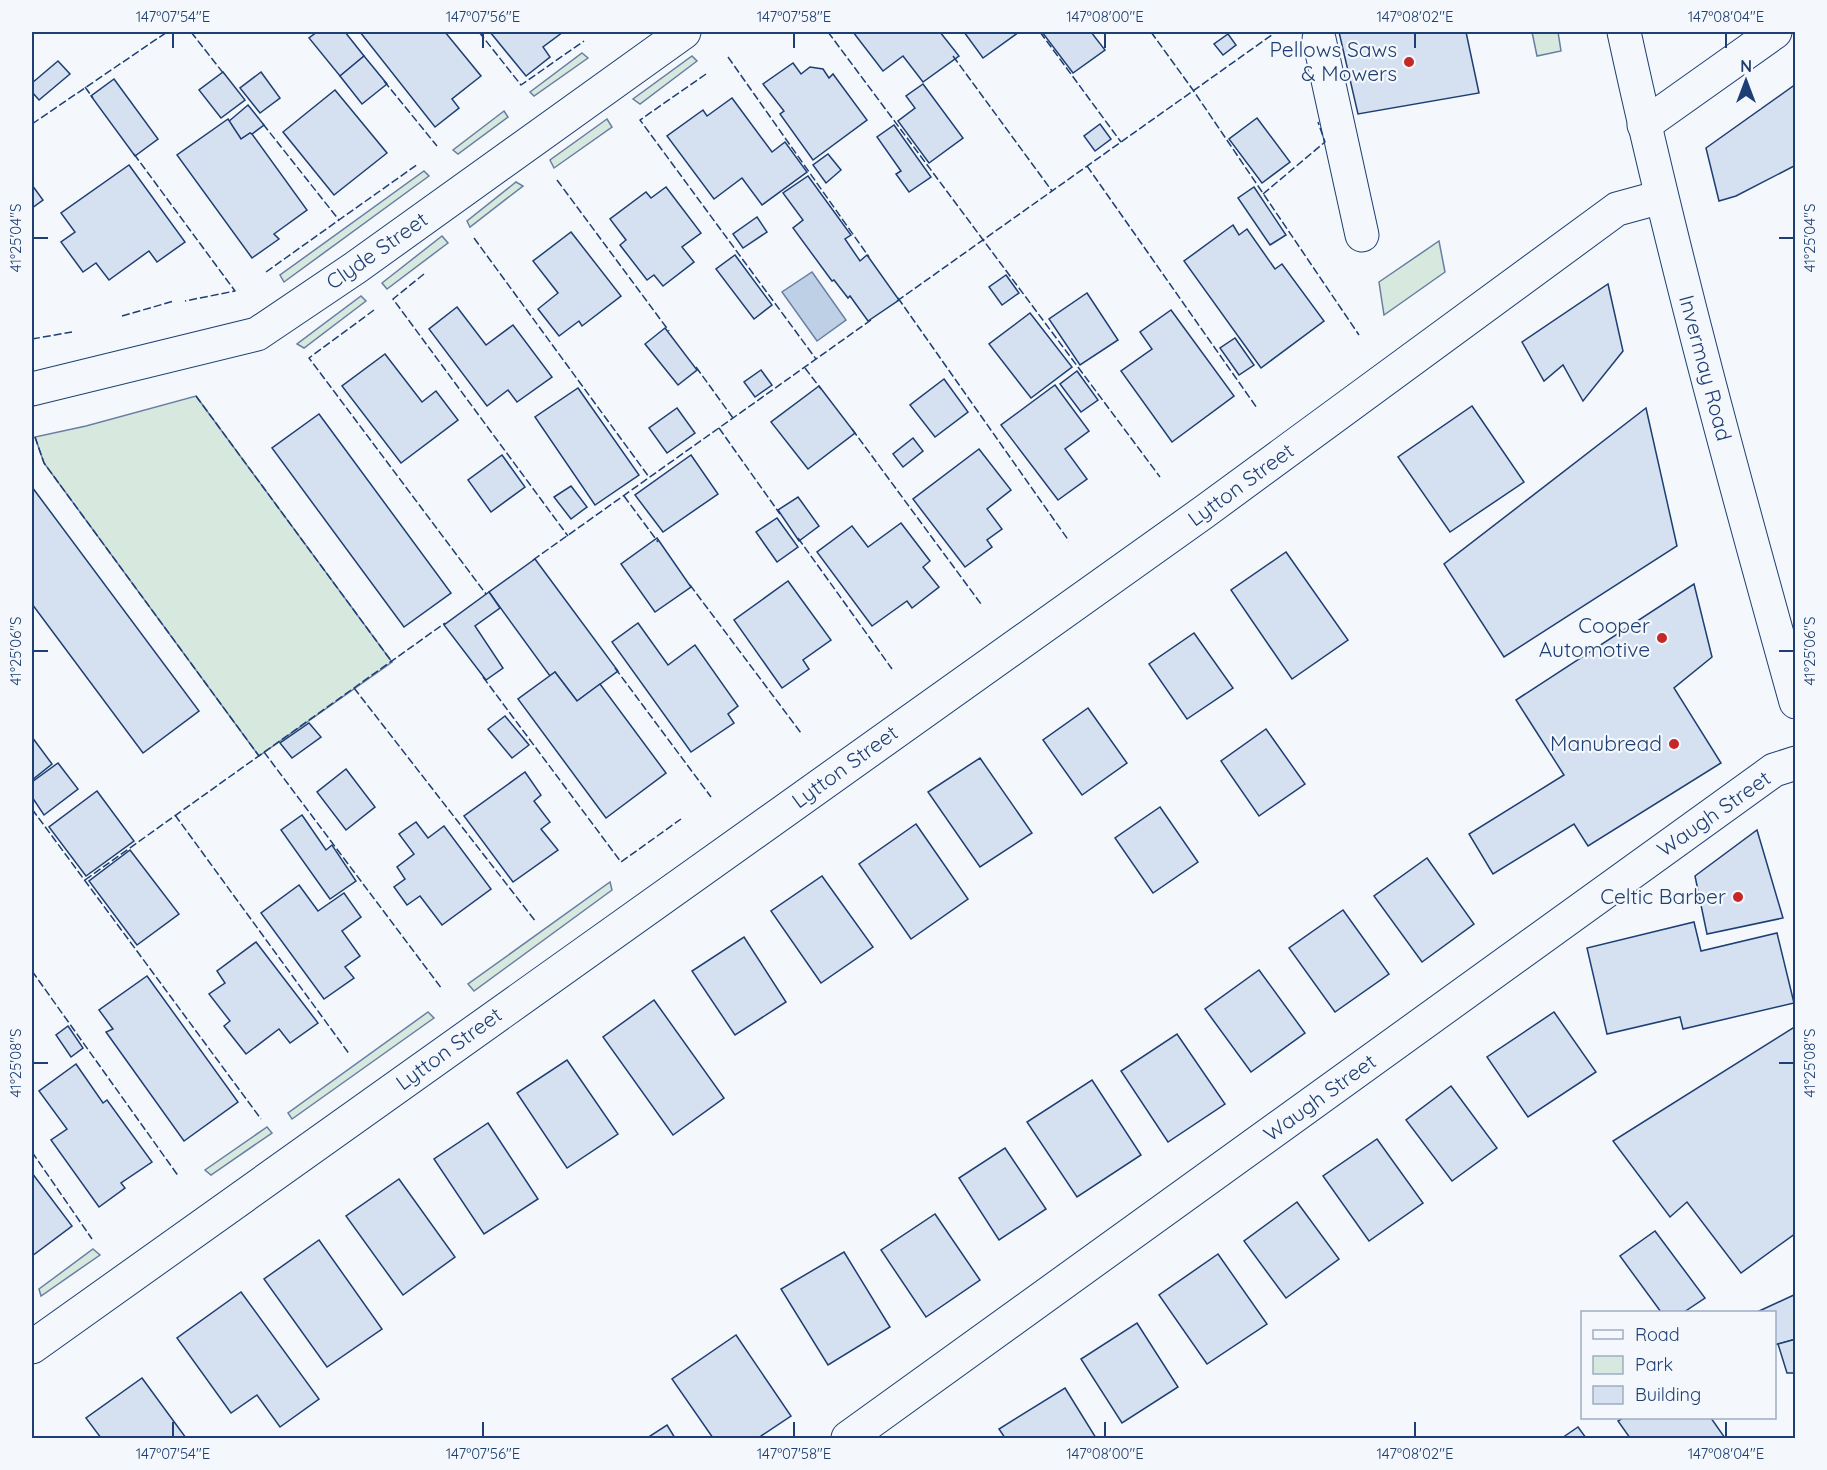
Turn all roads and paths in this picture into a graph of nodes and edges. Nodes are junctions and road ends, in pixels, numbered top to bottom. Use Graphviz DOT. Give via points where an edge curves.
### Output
graph roads {
  1 [pos="684,32"];
  2 [pos="1624,32"];
  3 [pos="1775,32"];
  4 [pos="1319,39"];
  5 [pos="1644,125"];
  6 [pos="1662,197"];
  7 [pos="1362,235"];
  8 [pos="32,389"];
  9 [pos="1796,702"];
  10 [pos="1796,763"];
  11 [pos="32,1347"];
  12 [pos="848,1438"];
  1 -- 8 [label="street, Clyde Street" via="257,334"];
  2 -- 5 [label="street, Invermay Road"];
  3 -- 5 [label="street"];
  4 -- 7 [label="street"];
  5 -- 6 [label="street, Invermay Road"];
  6 -- 9 [label="street, Invermay Road" via="1707,381"];
  6 -- 11 [label="street, Lytton Street" via="1617,209 1265,468"];
  10 -- 12 [label="street, Waugh Street" via="1774,770"];
}
